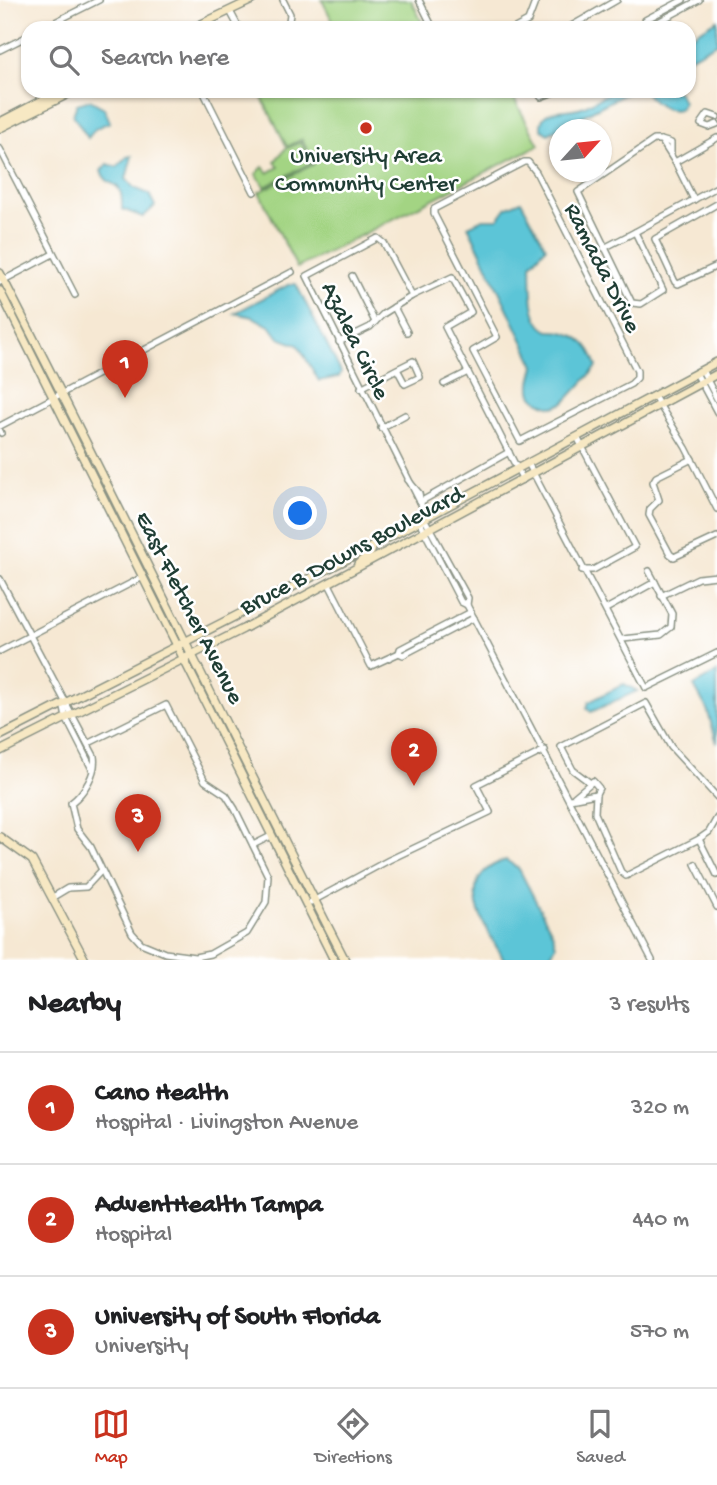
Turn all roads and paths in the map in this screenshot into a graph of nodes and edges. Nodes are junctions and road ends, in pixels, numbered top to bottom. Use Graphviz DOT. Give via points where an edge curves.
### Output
graph roads {
  1 [pos="99,0"];
  2 [pos="251,0"];
  3 [pos="283,0"];
  4 [pos="419,0"];
  5 [pos="536,0"];
  6 [pos="617,0"];
  7 [pos="683,0"];
  8 [pos="699,0"];
  9 [pos="230,11"];
  10 [pos="57,21"];
  11 [pos="208,21"];
  12 [pos="235,21"];
  13 [pos="289,21"];
  14 [pos="430,21"];
  15 [pos="528,21"];
  16 [pos="580,21"];
  17 [pos="645,21"];
  18 [pos="659,21"];
  19 [pos="21,40"];
  20 [pos="0,50"];
  21 [pos="47,98"];
  22 [pos="56,98"];
  23 [pos="60,98"];
  24 [pos="207,98"];
  25 [pos="54,101"];
  26 [pos="717,117"];
  27 [pos="0,122"];
  28 [pos="717,124"];
  29 [pos="0,128"];
  30 [pos="717,138"];
  31 [pos="0,149"];
  32 [pos="675,162"];
  33 [pos="717,187"];
  34 [pos="254,192"];
  35 [pos="694,200"];
  36 [pos="717,204"];
  37 [pos="635,232"];
  38 [pos="604,248"];
  39 [pos="53,254"];
  40 [pos="717,266"];
  41 [pos="292,272"];
  42 [pos="352,276"];
  43 [pos="1,278"];
  44 [pos="0,291"];
  45 [pos="75,295"];
  46 [pos="412,296"];
  47 [pos="394,307"];
  48 [pos="375,322"];
  49 [pos="407,332"];
  50 [pos="339,342"];
  51 [pos="717,362"];
  52 [pos="397,369"];
  53 [pos="468,372"];
  54 [pos="699,372"];
  55 [pos="717,374"];
  56 [pos="704,382"];
  57 [pos="444,384"];
  58 [pos="361,388"];
  59 [pos="57,395"];
  60 [pos="654,396"];
  61 [pos="717,399"];
  62 [pos="659,406"];
  63 [pos="717,412"];
  64 [pos="405,415"];
  65 [pos="572,416"];
  66 [pos="381,428"];
  67 [pos="0,430"];
  68 [pos="577,437"];
  69 [pos="584,446"];
  70 [pos="509,452"];
  71 [pos="692,459"];
  72 [pos="528,463"];
  73 [pos="518,469"];
  74 [pos="533,474"];
  75 [pos="408,480"];
  76 [pos="523,480"];
  77 [pos="419,493"];
  78 [pos="430,496"];
  79 [pos="420,502"];
  80 [pos="110,508"];
  81 [pos="717,509"];
  82 [pos="422,519"];
  83 [pos="429,531"];
  84 [pos="717,537"];
  85 [pos="388,538"];
  86 [pos="373,545"];
  87 [pos="139,547"];
  88 [pos="374,559"];
  89 [pos="582,570"];
  90 [pos="649,571"];
  91 [pos="717,576"];
  92 [pos="145,577"];
  93 [pos="341,577"];
  94 [pos="0,579"];
  95 [pos="654,582"];
  96 [pos="329,584"];
  97 [pos="662,596"];
  98 [pos="469,608"];
  99 [pos="606,609"];
  100 [pos="474,618"];
  101 [pos="29,636"];
  102 [pos="623,639"];
  103 [pos="188,641"];
  104 [pos="179,645"];
  105 [pos="0,651"];
  106 [pos="716,652"];
  107 [pos="194,653"];
  108 [pos="398,653"];
  109 [pos="185,657"];
  110 [pos="63,703"];
  111 [pos="70,716"];
  112 [pos="0,736"];
  113 [pos="89,743"];
  114 [pos="545,750"];
  115 [pos="0,751"];
  116 [pos="92,769"];
  117 [pos="589,782"];
  118 [pos="596,794"];
  119 [pos="717,797"];
  120 [pos="572,798"];
  121 [pos="717,818"];
  122 [pos="271,836"];
  123 [pos="0,838"];
  124 [pos="699,839"];
  125 [pos="253,845"];
  126 [pos="695,864"];
  127 [pos="101,871"];
  128 [pos="717,875"];
  129 [pos="53,897"];
  130 [pos="314,901"];
  131 [pos="306,905"];
  132 [pos="717,907"];
  133 [pos="85,960"];
  134 [pos="334,960"];
  135 [pos="345,960"];
  136 [pos="652,960"];
  1 -- 10 [label="street"];
  2 -- 9 [label="main road"];
  3 -- 13 [label="street"];
  4 -- 14 [label="street"];
  5 -- 15 [label="street"];
  6 -- 16 [label="street"];
  7 -- 17 [label="street"];
  8 -- 18 [label="street"];
  9 -- 11 [label="main road"];
  9 -- 12 [label="street"];
  19 -- 20 [label="street"];
  21 -- 27 [label="main road"];
  22 -- 25 [label="main road"];
  23 -- 25 [label="main road"];
  24 -- 34 [label="street"];
  25 -- 29 [label="main road"];
  26 -- 28 [label="street" via="708,114 701,124"];
  30 -- 32 [label="street"];
  31 -- 39 [label="street"];
  32 -- 35 [label="street"];
  32 -- 38 [label="street" via="671,143 661,140 639,148 578,192"];
  33 -- 35 [label="street"];
  35 -- 37 [label="street"];
  36 -- 40 [label="street" via="655,239 678,284"];
  37 -- 38 [label="street"];
  37 -- 38 [label="street" via="663,286 651,299 632,303"];
  39 -- 43 [label="street"];
  39 -- 45 [label="street"];
  41 -- 59 [label="street"];
  42 -- 48 [label="street"];
  43 -- 59 [label="main road, East Fletcher Avenue"];
  44 -- 59 [label="main road, East Fletcher Avenue"];
  46 -- 47 [label="street"];
  46 -- 50 [label="street, Azalea Circle" via="378,238 310,273 307,280"];
  46 -- 53 [label="street" via="447,278 454,279 471,312 445,327"];
  47 -- 48 [label="street"];
  47 -- 49 [label="street"];
  48 -- 50 [label="street"];
  50 -- 58 [label="street, Azalea Circle"];
  51 -- 54 [label="main road, Bruce B Downs Boulevard"];
  52 -- 52 [label="street" via="405,384 420,377 413,361"];
  52 -- 58 [label="street"];
  53 -- 57 [label="street"];
  53 -- 70 [label="street"];
  54 -- 56 [label="street"];
  54 -- 60 [label="main road, Bruce B Downs Boulevard"];
  55 -- 56 [label="main road, Bruce B Downs Boulevard"];
  56 -- 61 [label="street"];
  56 -- 62 [label="main road, Bruce B Downs Boulevard"];
  56 -- 63 [label="street"];
  58 -- 66 [label="street, Azalea Circle"];
  59 -- 67 [label="street"];
  59 -- 80 [label="main road, East Fletcher Avenue"];
  59 -- 87 [label="main road, East Fletcher Avenue"];
  60 -- 62 [label="street"];
  60 -- 68 [label="main road, Bruce B Downs Boulevard"];
  62 -- 69 [label="main road, Bruce B Downs Boulevard"];
  62 -- 71 [label="street"];
  64 -- 66 [label="street"];
  65 -- 65 [label="street, Ramada Drive" via="631,384 637,371 536,172 524,162 434,209 433,214 497,337 473,351 516,438 526,441"];
  66 -- 75 [label="street, Azalea Circle"];
  68 -- 69 [label="street"];
  68 -- 72 [label="main road, Bruce B Downs Boulevard"];
  69 -- 74 [label="main road, Bruce B Downs Boulevard"];
  69 -- 89 [label="street" via="635,547 593,570"];
  70 -- 73 [label="street"];
  70 -- 78 [label="street"];
  71 -- 81 [label="street"];
  71 -- 84 [label="street" via="656,477 653,482 659,500 649,515 674,557"];
  72 -- 73 [label="main road, Bruce B Downs Boulevard"];
  72 -- 74 [label="street"];
  73 -- 76 [label="street"];
  73 -- 82 [label="main road, Bruce B Downs Boulevard"];
  74 -- 76 [label="main road, Bruce B Downs Boulevard"];
  74 -- 89 [label="street"];
  75 -- 77 [label="street, Azalea Circle"];
  75 -- 79 [label="street, Azalea Circle"];
  76 -- 83 [label="main road, Bruce B Downs Boulevard"];
  77 -- 78 [label="street"];
  77 -- 79 [label="street, Azalea Circle"];
  78 -- 79 [label="street"];
  79 -- 82 [label="street, Azalea Circle"];
  80 -- 87 [label="main road"];
  80 -- 92 [label="main road, East Fletcher Avenue"];
  82 -- 83 [label="street, Azalea Circle"];
  82 -- 85 [label="main road, Bruce B Downs Boulevard"];
  83 -- 88 [label="main road, Bruce B Downs Boulevard"];
  83 -- 98 [label="street, Azalea Circle" via="461,602"];
  85 -- 86 [label="main road, Bruce B Downs Boulevard"];
  85 -- 88 [label="main road"];
  86 -- 93 [label="main road" via="368,556"];
  86 -- 103 [label="main road, Bruce B Downs Boulevard"];
  87 -- 103 [label="main road, East Fletcher Avenue"];
  88 -- 93 [label="main road, Bruce B Downs Boulevard"];
  89 -- 99 [label="street"];
  90 -- 95 [label="street"];
  91 -- 97 [label="street" via="698,578"];
  92 -- 101 [label="street"];
  92 -- 104 [label="main road, East Fletcher Avenue"];
  93 -- 96 [label="main road, Bruce B Downs Boulevard"];
  94 -- 101 [label="street"];
  95 -- 97 [label="street"];
  95 -- 99 [label="street"];
  96 -- 107 [label="main road, Bruce B Downs Boulevard"];
  96 -- 108 [label="street" via="371,666"];
  97 -- 102 [label="street" via="672,614 667,632"];
  98 -- 100 [label="street, Azalea Circle"];
  98 -- 108 [label="street"];
  99 -- 102 [label="street"];
  100 -- 108 [label="street" via="403,655"];
  100 -- 114 [label="street, Azalea Circle"];
  101 -- 105 [label="street"];
  101 -- 110 [label="street"];
  102 -- 106 [label="street" via="646,688"];
  103 -- 104 [label="main road, Bruce B Downs Boulevard"];
  103 -- 107 [label="main road, East Fletcher Avenue"];
  104 -- 109 [label="main road, East Fletcher Avenue"];
  104 -- 110 [label="main road, Bruce B Downs Boulevard"];
  107 -- 109 [label="main road, Bruce B Downs Boulevard"];
  107 -- 130 [label="main road, East Fletcher Avenue"];
  109 -- 111 [label="main road, Bruce B Downs Boulevard"];
  109 -- 122 [label="main road, East Fletcher Avenue"];
  110 -- 111 [label="street"];
  110 -- 112 [label="main road, Bruce B Downs Boulevard"];
  111 -- 113 [label="street"];
  111 -- 115 [label="main road, Bruce B Downs Boulevard"];
  111 -- 116 [label="street"];
  113 -- 116 [label="street" via="95,762"];
  113 -- 125 [label="street" via="166,705 205,781 226,795"];
  114 -- 120 [label="street, Azalea Circle"];
  114 -- 130 [label="street" via="477,785 490,812"];
  116 -- 127 [label="street" via="71,810"];
  117 -- 118 [label="street" via="596,783"];
  117 -- 119 [label="street" via="565,761 561,747 646,703 671,747"];
  117 -- 120 [label="street"];
  118 -- 120 [label="street"];
  118 -- 124 [label="street" via="598,822 626,876"];
  120 -- 136 [label="street, Azalea Circle"];
  121 -- 124 [label="street"];
  122 -- 125 [label="street"];
  122 -- 131 [label="main road, East Fletcher Avenue"];
  123 -- 129 [label="main road" via="32,860"];
  124 -- 128 [label="street"];
  125 -- 127 [label="street" via="268,876 266,902 247,933 200,957 165,953 141,943"];
  126 -- 132 [label="street"];
  127 -- 129 [label="street" via="86,887 68,888"];
  129 -- 133 [label="main road"];
  130 -- 131 [label="street"];
  130 -- 135 [label="main road, East Fletcher Avenue"];
  131 -- 134 [label="main road, East Fletcher Avenue"];
}
